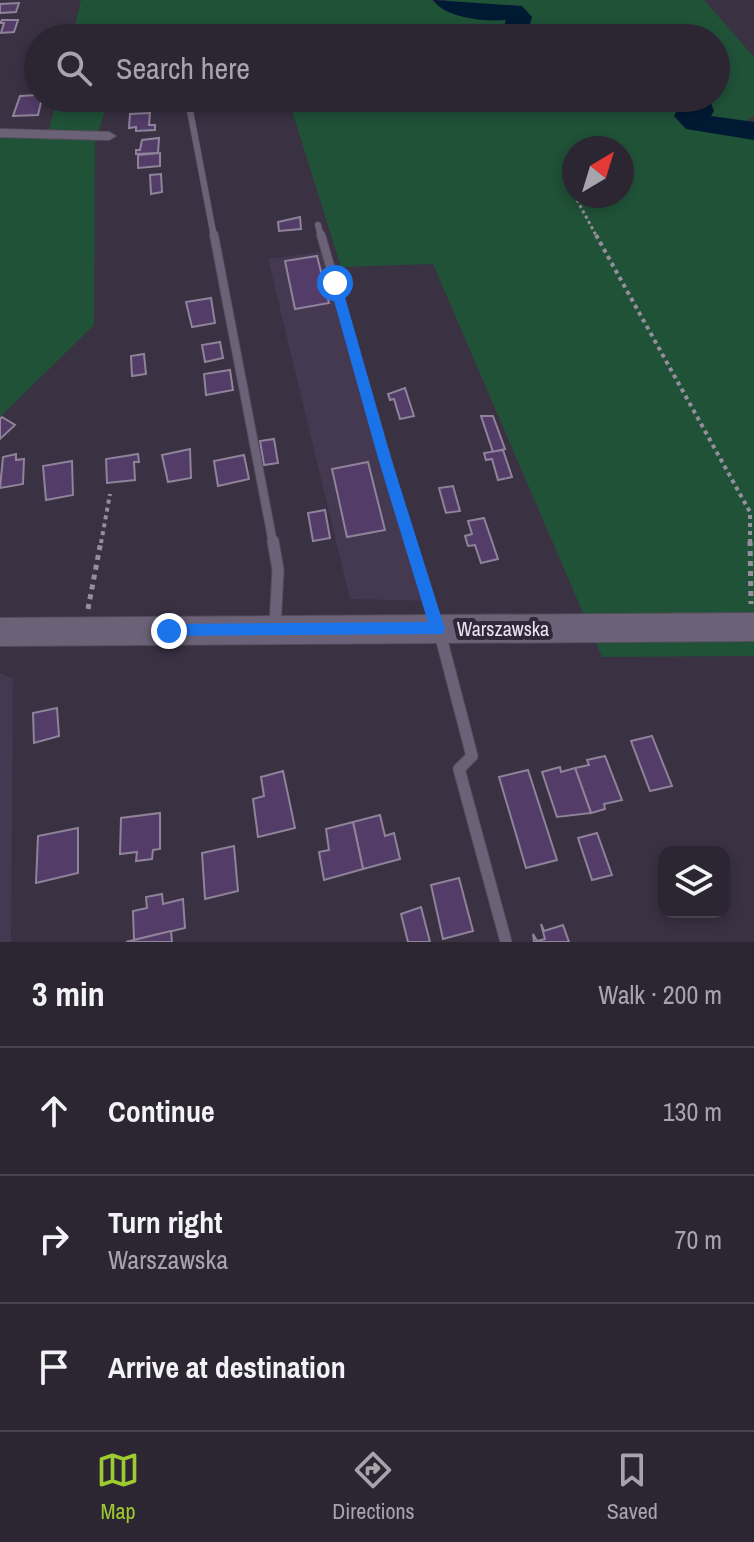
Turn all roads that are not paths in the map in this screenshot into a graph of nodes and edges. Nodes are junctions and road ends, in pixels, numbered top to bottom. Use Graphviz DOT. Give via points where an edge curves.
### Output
graph roads {
  1 [pos="190,112"];
  2 [pos="0,133"];
  3 [pos="109,136"];
  4 [pos="318,225"];
  5 [pos="753,616"];
  6 [pos="438,629"];
  7 [pos="274,630"];
  8 [pos="4,633"];
  9 [pos="506,942"];
  1 -- 7 [label="lane" via="278,570"];
  2 -- 3 [label="street"];
  4 -- 6 [label="lane"];
  5 -- 6 [label="main road, Warszawska"];
  6 -- 7 [label="main road, Warszawska"];
  6 -- 9 [label="lane" via="472,756 459,769"];
  7 -- 8 [label="main road, Warszawska"];
}
